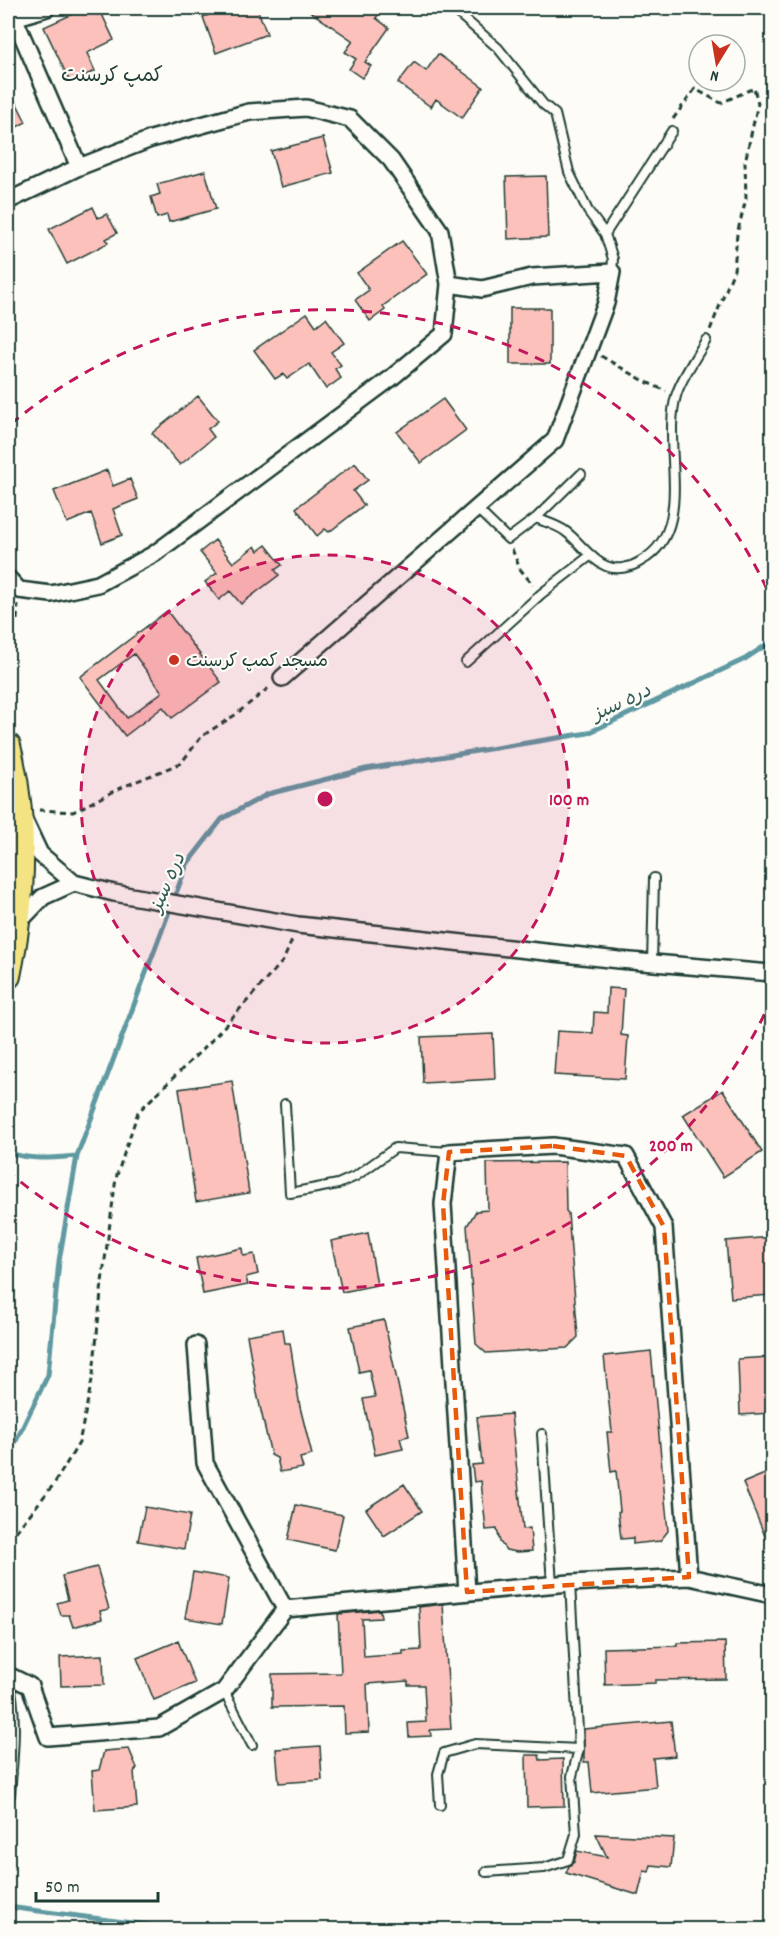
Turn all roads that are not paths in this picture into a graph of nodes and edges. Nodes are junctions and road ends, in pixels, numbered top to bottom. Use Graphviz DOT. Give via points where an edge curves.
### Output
graph roads {
  1 [pos="47,8"];
  2 [pos="452,8"];
  3 [pos="12,13"];
  4 [pos="672,131"];
  5 [pos="80,167"];
  6 [pos="8,201"];
  7 [pos="605,234"];
  8 [pos="612,272"];
  9 [pos="449,284"];
  10 [pos="706,340"];
  11 [pos="581,474"];
  12 [pos="477,509"];
  13 [pos="536,518"];
  14 [pos="591,555"];
  15 [pos="8,578"];
  16 [pos="465,662"];
  17 [pos="282,678"];
  18 [pos="8,746"];
  19 [pos="20,809"];
  20 [pos="654,878"];
  21 [pos="74,883"];
  22 [pos="17,924"];
  23 [pos="652,964"];
  24 [pos="772,974"];
  25 [pos="8,976"];
  26 [pos="285,1104"];
  27 [pos="449,1152"];
  28 [pos="196,1345"];
  29 [pos="542,1434"];
  30 [pos="689,1577"];
  31 [pos="570,1582"];
  32 [pos="552,1584"];
  33 [pos="467,1592"];
  34 [pos="772,1595"];
  35 [pos="285,1609"];
  36 [pos="8,1675"];
  37 [pos="224,1691"];
  38 [pos="252,1745"];
  39 [pos="11,1748"];
  40 [pos="579,1749"];
  41 [pos="8,1800"];
  42 [pos="440,1806"];
  43 [pos="486,1872"];
  1 -- 3 [label="street"];
  2 -- 7 [label="lane" via="498,48 555,114 569,172 588,211"];
  3 -- 5 [label="street"];
  4 -- 7 [label="lane"];
  5 -- 6 [label="street"];
  5 -- 9 [label="street" via="151,139 249,112 306,108 350,119 391,159 440,231"];
  7 -- 8 [label="lane" via="613,259"];
  8 -- 9 [label="street" via="532,277 482,289"];
  8 -- 12 [label="street" via="606,303 555,440"];
  9 -- 15 [label="street" via="444,334 390,379 154,554 98,584 51,594 19,590"];
  10 -- 14 [label="lane" via="676,395 672,424 674,503 669,528 655,554 631,567 608,567"];
  11 -- 13 [label="lane"];
  12 -- 13 [label="lane" via="508,540"];
  12 -- 17 [label="street"];
  13 -- 14 [label="lane" via="564,530"];
  14 -- 16 [label="lane"];
  18 -- 19 [label="main road"];
  19 -- 21 [label="street" via="40,854"];
  19 -- 22 [label="main road" via="22,883"];
  20 -- 23 [label="lane"];
  21 -- 22 [label="street" via="43,897"];
  21 -- 23 [label="street" via="298,925"];
  22 -- 25 [label="main road"];
  23 -- 24 [label="street"];
  26 -- 27 [label="lane" via="290,1193 338,1184 395,1148"];
  27 -- 30 [label="street" via="553,1146 626,1156 664,1227"];
  27 -- 33 [label="street" via="443,1204"];
  28 -- 35 [label="street" via="205,1463"];
  29 -- 32 [label="lane"];
  30 -- 31 [label="street"];
  30 -- 34 [label="street"];
  31 -- 32 [label="street"];
  31 -- 40 [label="lane"];
  32 -- 33 [label="street"];
  33 -- 35 [label="street"];
  35 -- 37 [label="street"];
  36 -- 37 [label="street" via="30,1686 48,1737 159,1728"];
  36 -- 39 [label="lane" via="13,1696"];
  37 -- 38 [label="lane"];
  39 -- 41 [label="lane"];
  40 -- 42 [label="lane" via="475,1744 444,1753 438,1774"];
  40 -- 43 [label="lane" via="572,1776 576,1834 568,1860 544,1868"];
}
